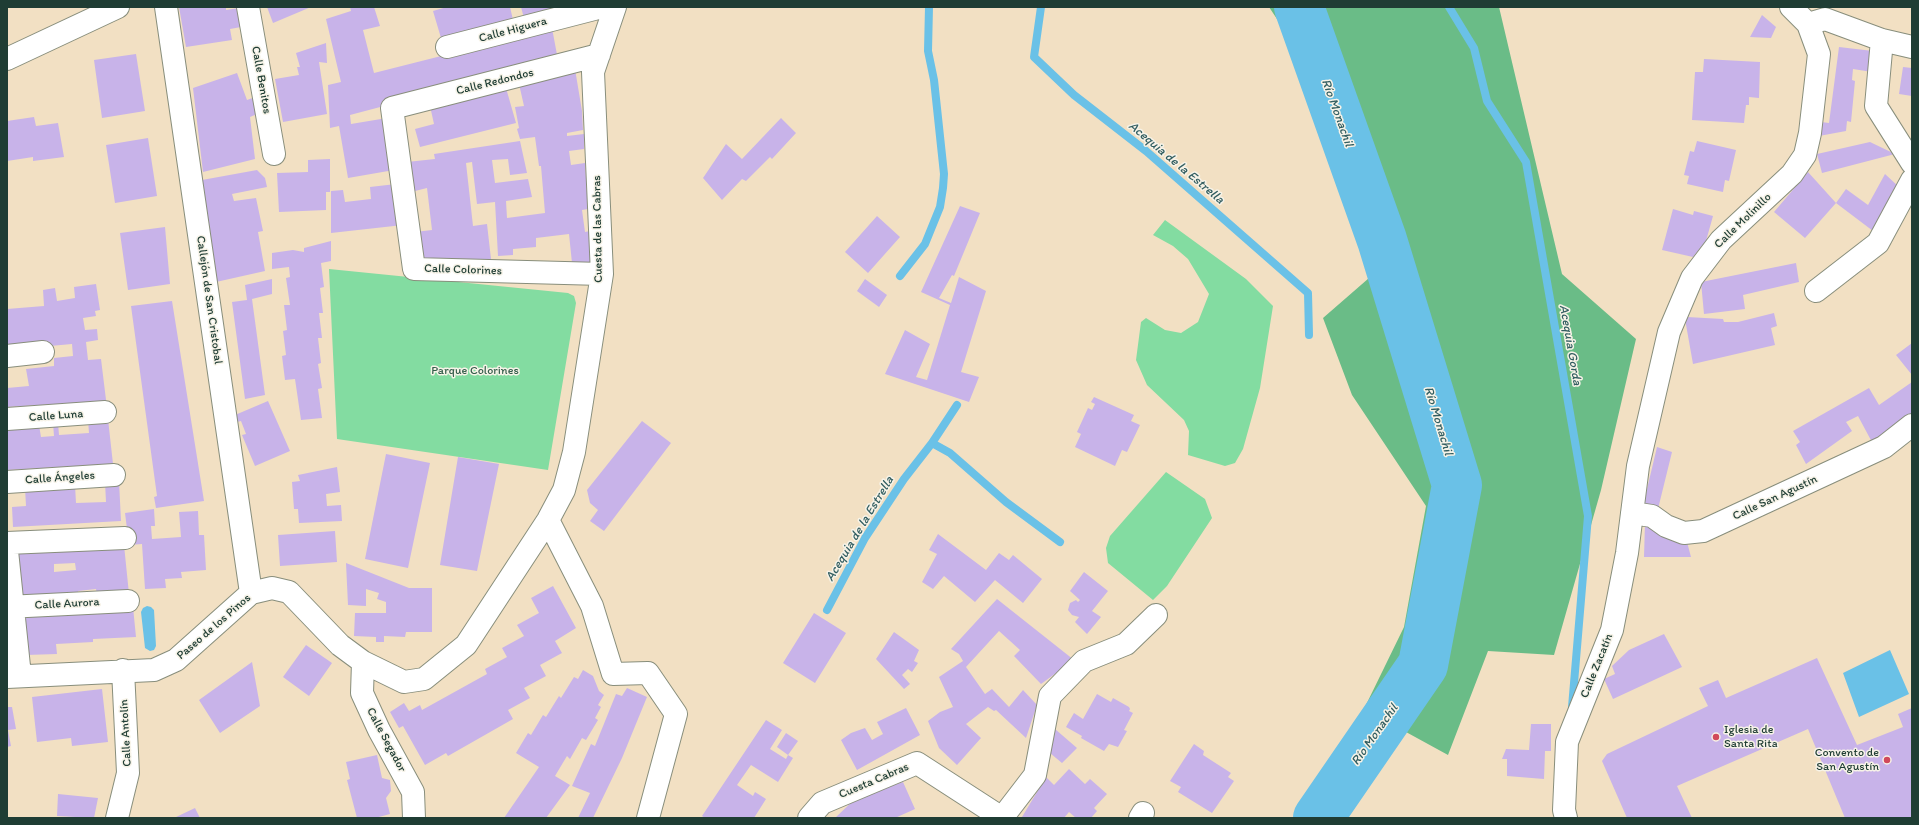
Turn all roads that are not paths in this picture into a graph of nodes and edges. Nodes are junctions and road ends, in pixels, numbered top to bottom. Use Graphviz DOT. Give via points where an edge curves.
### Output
graph roads {
  1 [pos="118,7"];
  2 [pos="166,7"];
  3 [pos="248,7"];
  4 [pos="602,7"];
  5 [pos="615,7"];
  6 [pos="1792,7"];
  7 [pos="1808,24"];
  8 [pos="1882,40"];
  9 [pos="447,47"];
  10 [pos="1912,47"];
  11 [pos="599,55"];
  12 [pos="7,59"];
  13 [pos="392,108"];
  14 [pos="274,154"];
  15 [pos="1912,163"];
  16 [pos="1912,180"];
  17 [pos="602,274"];
  18 [pos="1816,290"];
  19 [pos="43,352"];
  20 [pos="7,356"];
  21 [pos="104,412"];
  22 [pos="7,419"];
  23 [pos="1912,425"];
  24 [pos="114,474"];
  25 [pos="7,482"];
  26 [pos="1632,513"];
  27 [pos="548,520"];
  28 [pos="125,538"];
  29 [pos="7,543"];
  30 [pos="7,551"];
  31 [pos="251,593"];
  32 [pos="128,601"];
  33 [pos="10,606"];
  34 [pos="1156,615"];
  35 [pos="363,662"];
  36 [pos="123,670"];
  37 [pos="13,677"];
  38 [pos="117,818"];
  39 [pos="414,818"];
  40 [pos="648,818"];
  41 [pos="809,818"];
  42 [pos="1002,818"];
  43 [pos="1566,818"];
  1 -- 12 [label="street"];
  2 -- 31 [label="street, Callejón de San Cristobal"];
  3 -- 14 [label="street, Calle Benitos"];
  4 -- 9 [label="street, Calle Higuera"];
  5 -- 11 [label="street, Cuesta de las Cabras"];
  6 -- 7 [label="street, Calle Molinillo"];
  7 -- 8 [label="street" via="1825,19"];
  7 -- 26 [label="street, Calle Molinillo" via="1819,54 1805,155 1792,174 1721,240 1692,278 1669,332 1638,466"];
  8 -- 10 [label="street"];
  8 -- 15 [label="street" via="1876,106"];
  11 -- 13 [label="street, Calle Redondos"];
  11 -- 17 [label="street, Cuesta de las Cabras" via="593,72"];
  13 -- 17 [label="street, Calle Colorines" via="414,269"];
  16 -- 18 [label="street" via="1878,243"];
  17 -- 27 [label="street, Cuesta de las Cabras" via="574,452 564,490"];
  19 -- 20 [label="street"];
  21 -- 22 [label="street, Calle Luna"];
  23 -- 26 [label="street, Calle San Agustín" via="1884,447 1703,532 1684,533 1666,526 1652,516"];
  24 -- 25 [label="street, Calle Ángeles"];
  26 -- 43 [label="street, Calle Zacatín" via="1612,630 1567,742 1564,810"];
  27 -- 35 [label="street, Paseo de los Pinos" via="466,645 424,679 404,682"];
  27 -- 40 [label="street" via="592,606 613,674 648,673 676,714"];
  28 -- 29 [label="street"];
  30 -- 33 [label="street"];
  31 -- 35 [label="street, Paseo de los Pinos" via="272,588 290,592 340,645"];
  31 -- 36 [label="street, Paseo de los Pinos" via="176,660 154,670"];
  32 -- 33 [label="street, Calle Aurora"];
  33 -- 37 [label="street"];
  34 -- 42 [label="street" via="1126,644 1084,662 1050,696 1035,774"];
  35 -- 39 [label="street, Calle Segador" via="362,693 413,792"];
  36 -- 37 [label="street, Paseo de los Pinos"];
  36 -- 38 [label="street, Calle Antolín" via="128,773"];
  41 -- 42 [label="street, Cuesta Cabras" via="822,803 917,763"];
}
